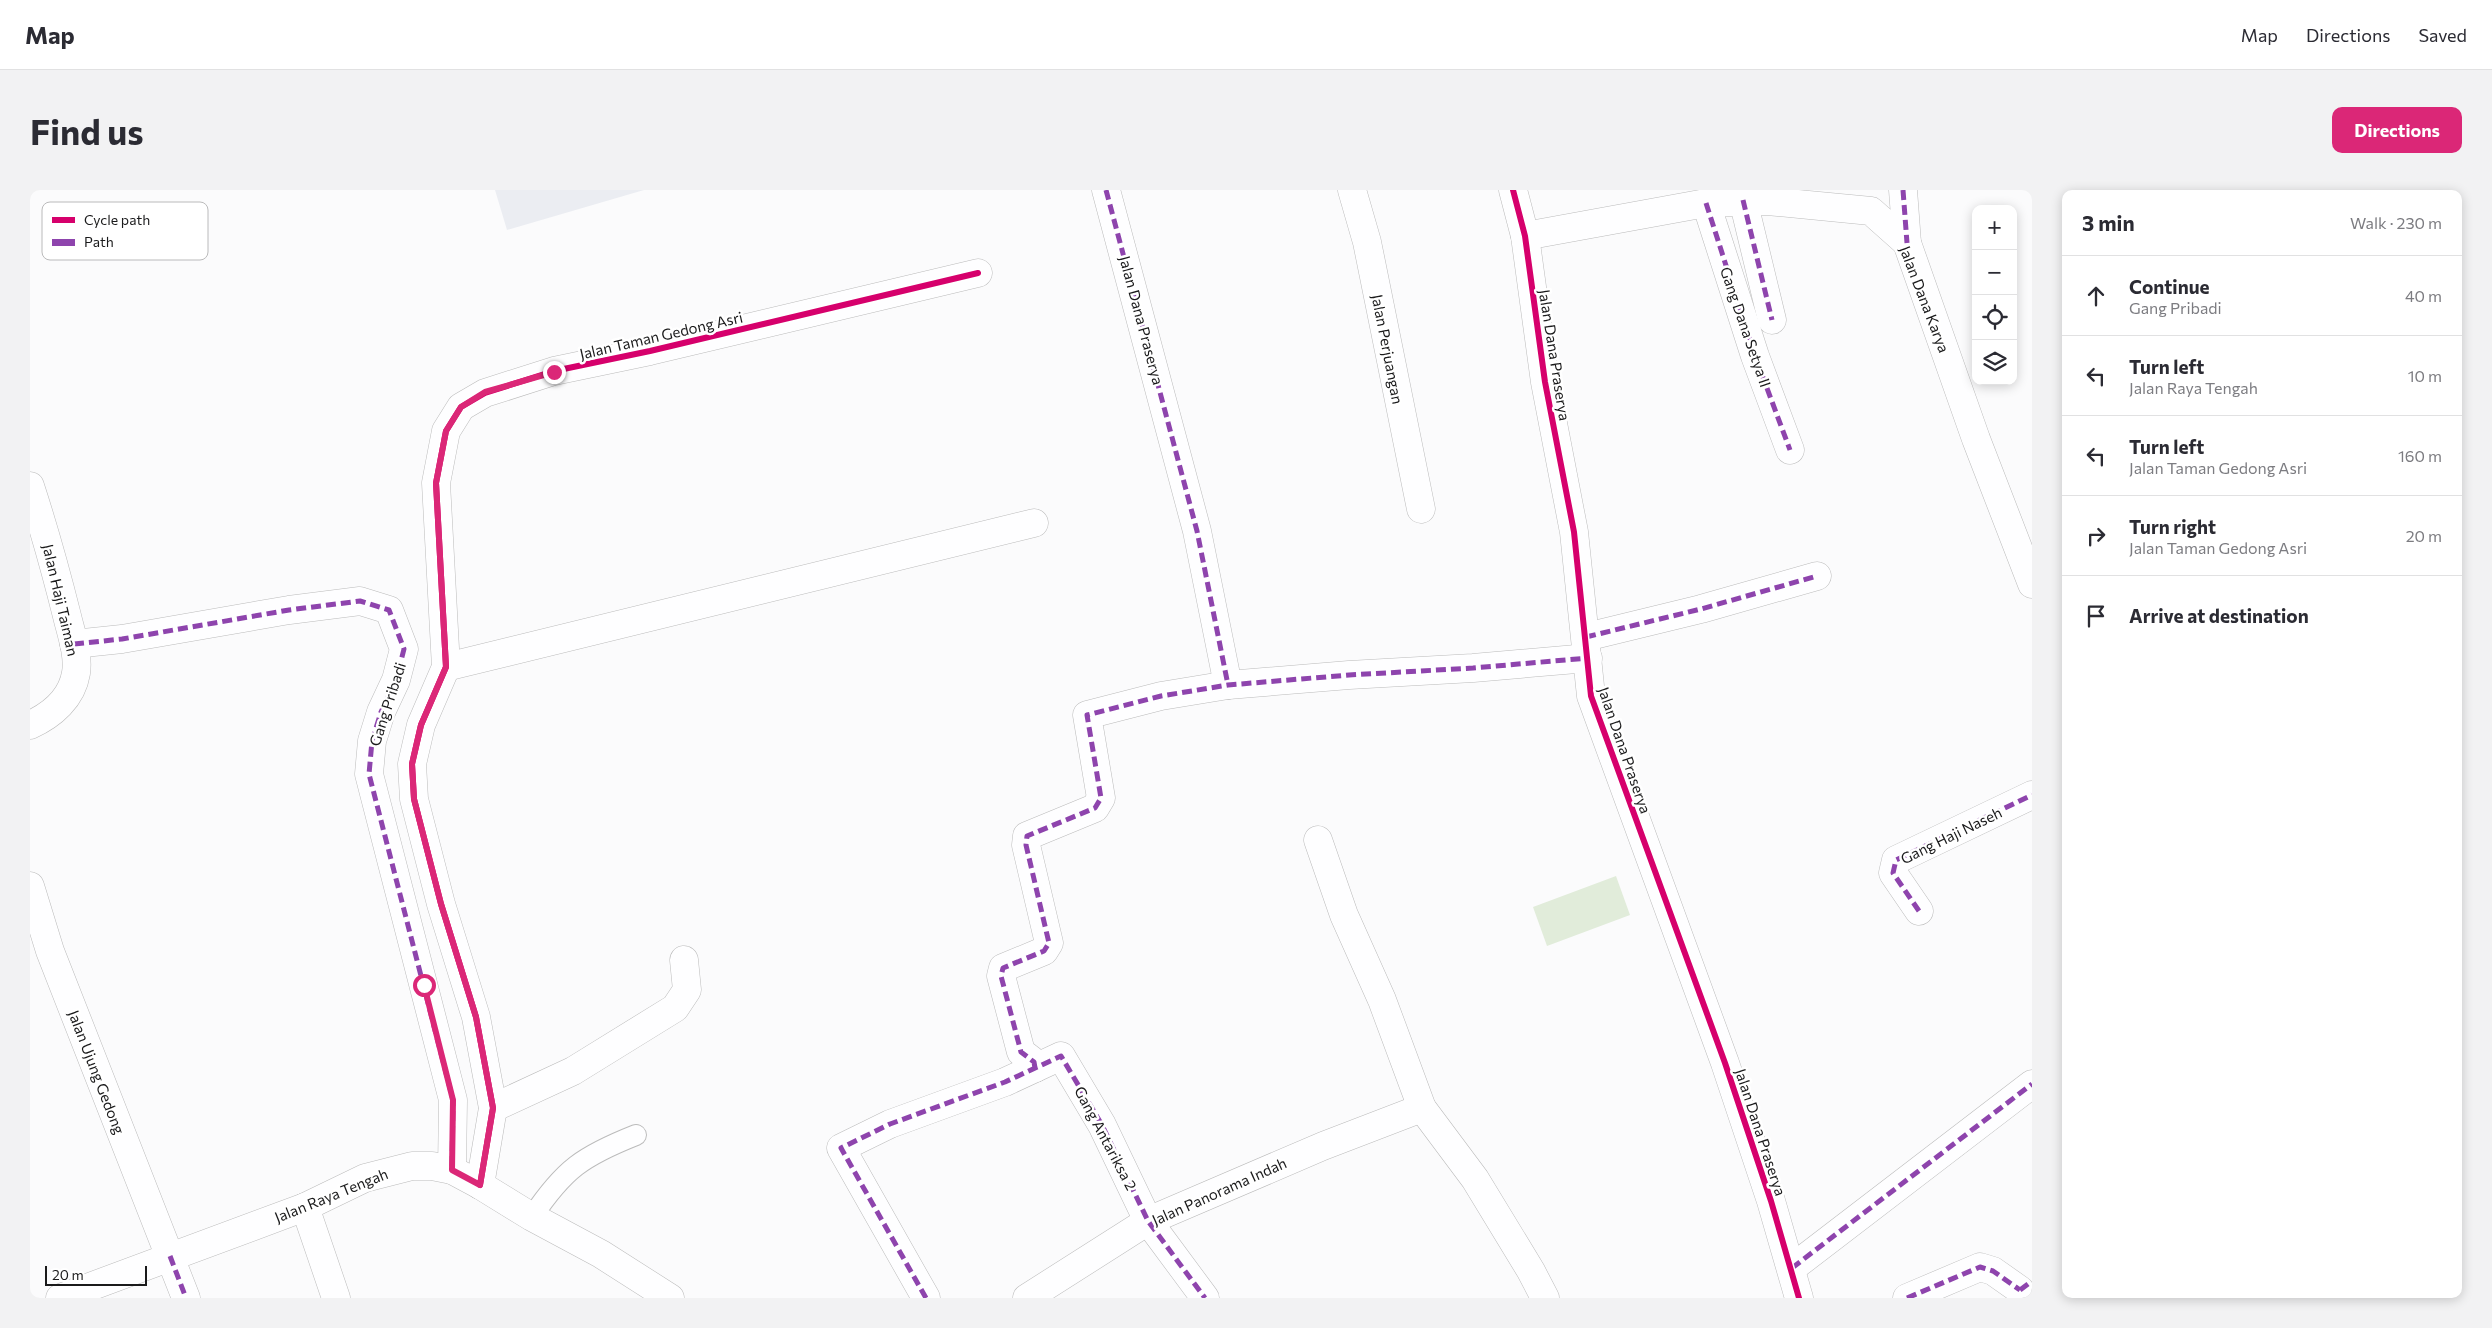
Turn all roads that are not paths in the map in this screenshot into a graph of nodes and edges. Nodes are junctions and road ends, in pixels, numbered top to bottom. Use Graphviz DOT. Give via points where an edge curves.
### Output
graph roads {
  1 [pos="1106,190"];
  2 [pos="1352,190"];
  3 [pos="1513,190"];
  4 [pos="1903,190"];
  5 [pos="1758,197"];
  6 [pos="1706,203"];
  7 [pos="1525,236"];
  8 [pos="1907,243"];
  9 [pos="978,273"];
  10 [pos="1772,320"];
  11 [pos="1790,450"];
  12 [pos="30,486"];
  13 [pos="1421,509"];
  14 [pos="1034,522"];
  15 [pos="1817,576"];
  16 [pos="2032,584"];
  17 [pos="74,644"];
  18 [pos="1587,647"];
  19 [pos="446,667"];
  20 [pos="1228,685"];
  21 [pos="30,725"];
  22 [pos="2032,795"];
  23 [pos="1318,840"];
  24 [pos="30,886"];
  25 [pos="1919,911"];
  26 [pos="684,960"];
  27 [pos="1035,1068"];
  28 [pos="2032,1084"];
  29 [pos="493,1108"];
  30 [pos="1422,1108"];
  31 [pos="636,1135"];
  32 [pos="452,1170"];
  33 [pos="480,1185"];
  34 [pos="305,1207"];
  35 [pos="532,1217"];
  36 [pos="1148,1221"];
  37 [pos="170,1256"];
  38 [pos="1792,1268"];
  39 [pos="2025,1290"];
  40 [pos="60,1298"];
  41 [pos="186,1298"];
  42 [pos="336,1298"];
  43 [pos="670,1298"];
  44 [pos="926,1298"];
  45 [pos="1027,1298"];
  46 [pos="1205,1298"];
  47 [pos="1545,1298"];
  48 [pos="1799,1298"];
  49 [pos="1907,1298"];
  1 -- 20 [label="street, Jalan Dana Praserya" via="1198,531"];
  2 -- 13 [label="street, Jalan Perjuangan" via="1367,242"];
  3 -- 7 [label="street, Jalan Dana Praserya"];
  4 -- 8 [label="street"];
  5 -- 6 [label="street, Jalan Dana Karya"];
  5 -- 8 [label="street, Jalan Dana Karya" via="1871,211"];
  5 -- 10 [label="street"];
  6 -- 7 [label="street, Jalan Dana Karya"];
  6 -- 11 [label="street, Gang Dana Setya II" via="1755,356"];
  7 -- 18 [label="street, Jalan Dana Praserya" via="1544,382 1574,532"];
  8 -- 16 [label="street, Jalan Dana Karya" via="1976,439"];
  9 -- 19 [label="street, Jalan Taman Gedong Asri" via="554,372 485,392 461,407 446,431 436,483"];
  12 -- 17 [label="street, Jalan Haji Taiman"];
  14 -- 19 [label="street"];
  15 -- 18 [label="street" via="1701,609"];
  17 -- 21 [label="street, Jalan Haji Taiman" via="76,672 70,690 55,711"];
  17 -- 32 [label="street, Gang Pribadi" via="360,601 389,610 404,649 396,680 380,712 372,741 369,774 453,1100"];
  18 -- 20 [label="street" via="1473,668"];
  18 -- 38 [label="street, Jalan Dana Praserya" via="1591,696 1726,1063"];
  19 -- 29 [label="street, Jalan Taman Gedong Asri" via="421,725 412,764 414,799 441,904 476,1017"];
  20 -- 27 [label="street" via="1161,696 1087,715 1101,798 1095,808 1027,836 1026,845 1049,943 1044,951 1003,968 1001,976 1021,1052 1034,1062"];
  22 -- 25 [label="street, Gang Haji Naseh" via="1896,860 1893,873"];
  23 -- 30 [label="street" via="1344,915 1382,1000"];
  24 -- 37 [label="street, Jalan Ujung Gedong" via="50,951"];
  26 -- 29 [label="street" via="687,990 675,1008 572,1071"];
  27 -- 36 [label="street, Gang Antariksa 2" via="1061,1056 1102,1125"];
  27 -- 44 [label="street" via="890,1124 841,1148"];
  28 -- 38 [label="street"];
  29 -- 33 [label="street, Jalan Taman Gedong Asri"];
  30 -- 36 [label="street, Jalan Panorama Indah" via="1323,1146"];
  30 -- 47 [label="street" via="1475,1179"];
  31 -- 35 [label="lane" via="598,1150 570,1170"];
  32 -- 33 [label="street, Jalan Raya Tengah"];
  32 -- 34 [label="street, Jalan Raya Tengah" via="432,1166 389,1170"];
  33 -- 35 [label="street, Jalan Raya Tengah"];
  34 -- 37 [label="street, Jalan Raya Tengah"];
  34 -- 42 [label="street"];
  35 -- 43 [label="street, Jalan Raya Tengah" via="601,1254"];
  36 -- 45 [label="street, Jalan Panorama Indah"];
  36 -- 46 [label="street, Gang Antariksa 2"];
  37 -- 40 [label="street, Jalan Raya Tengah"];
  37 -- 41 [label="street, Jalan Ujung Gedong"];
  38 -- 48 [label="street, Jalan Dana Praserya"];
  39 -- 49 [label="street" via="1993,1270 1980,1268"];
}
